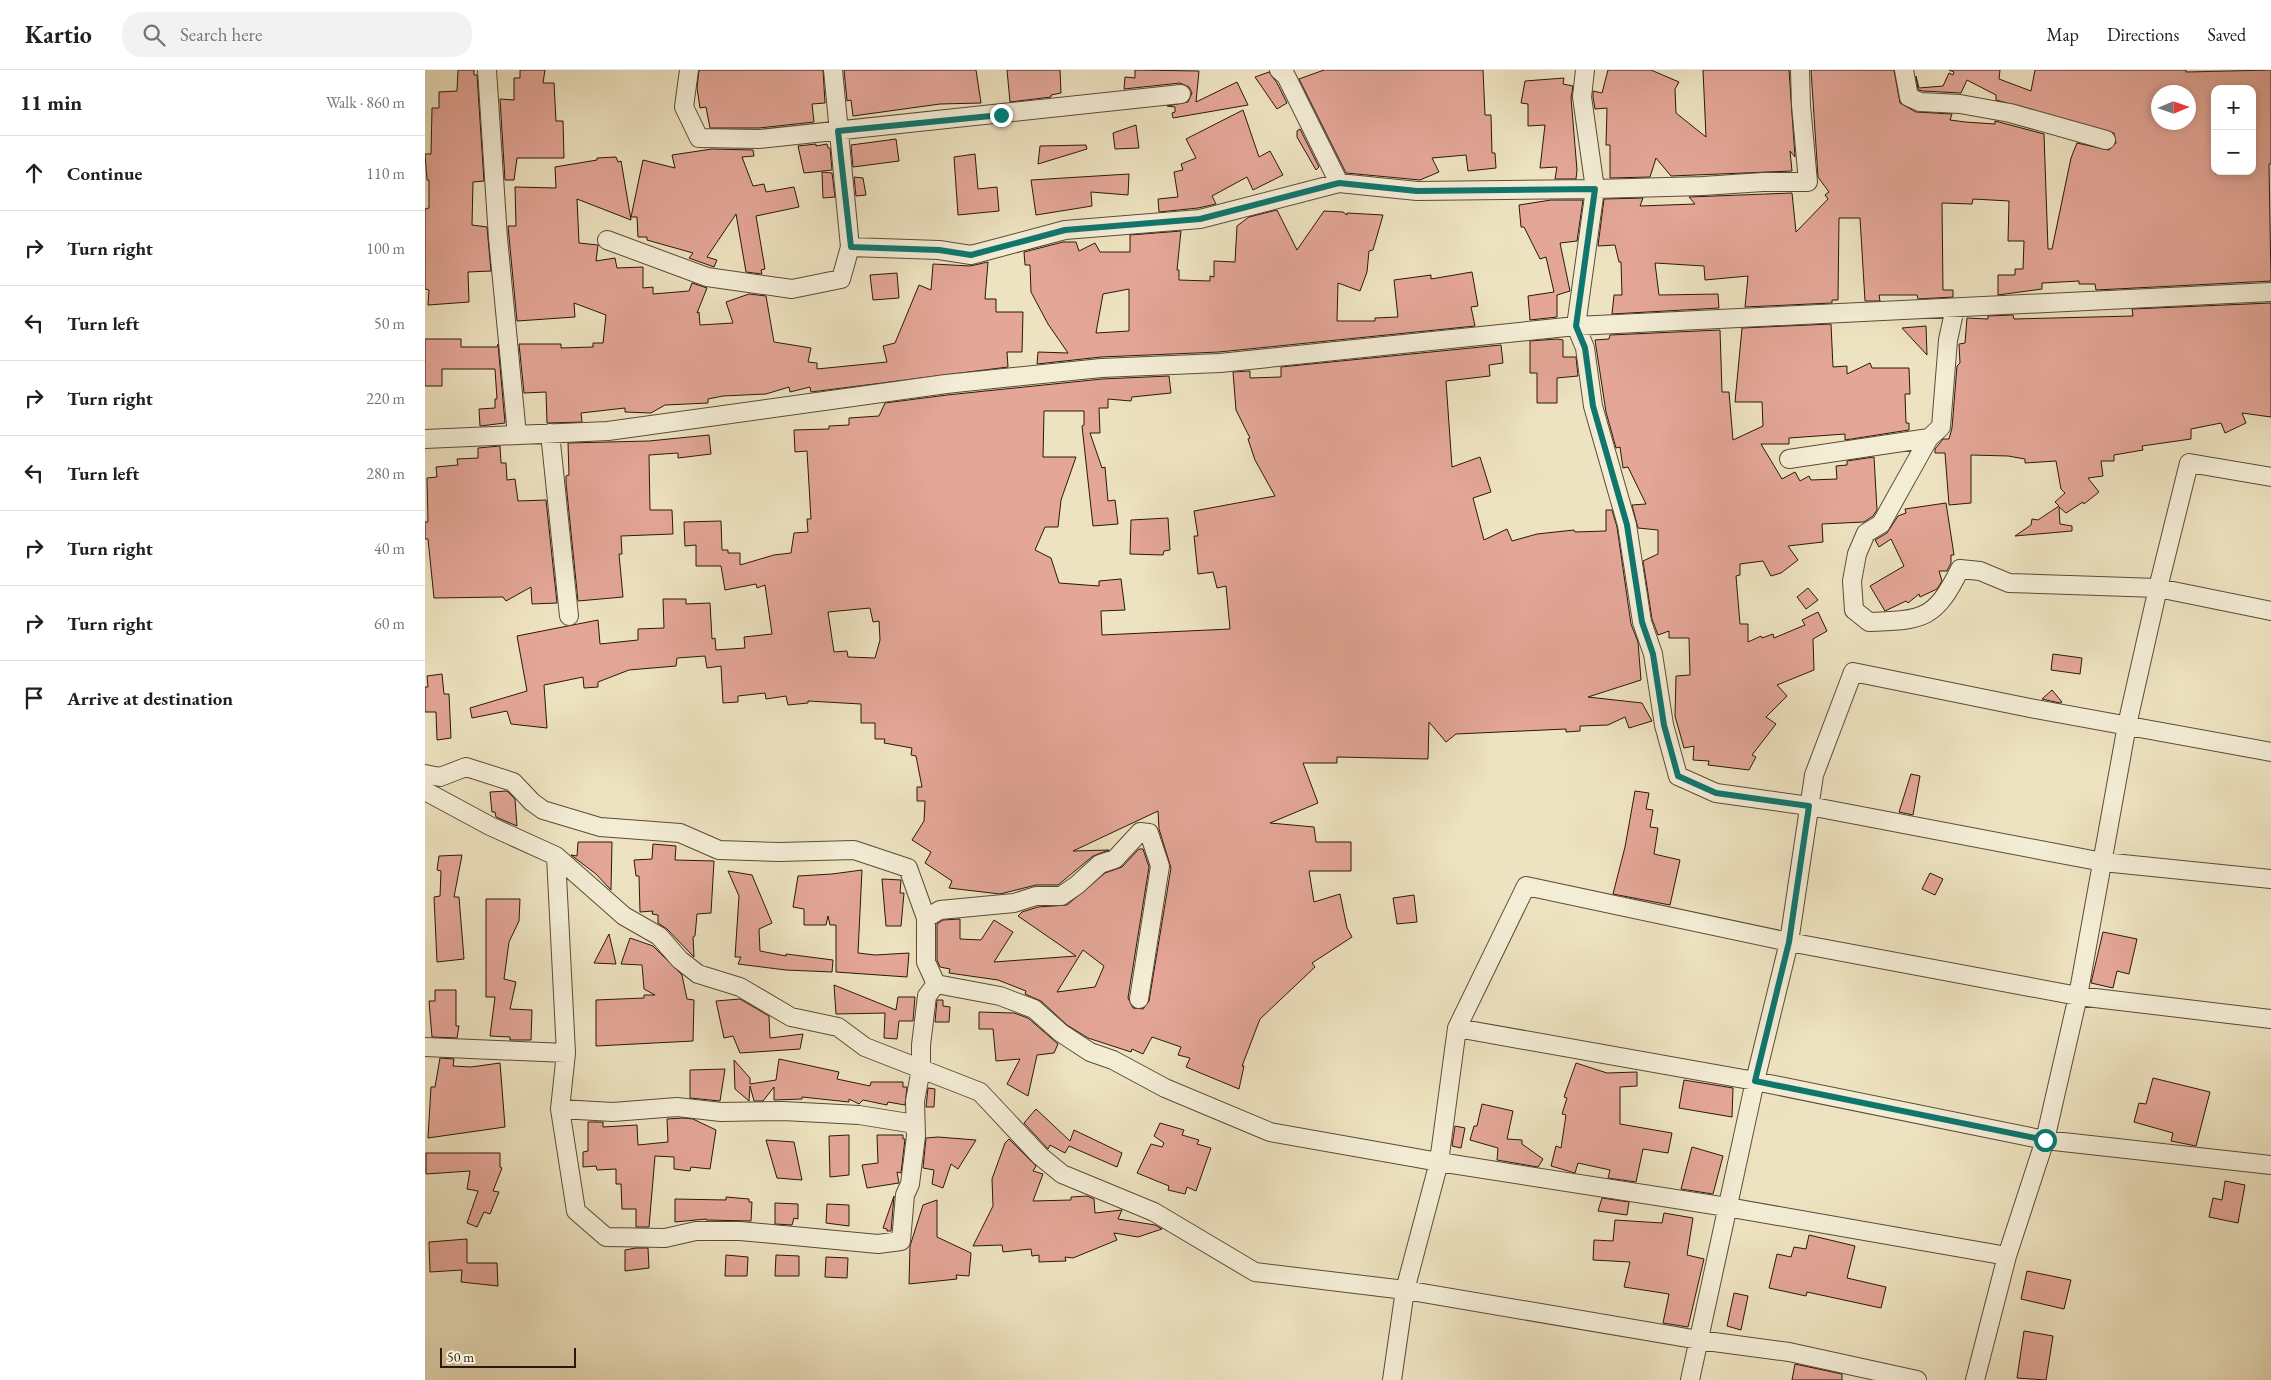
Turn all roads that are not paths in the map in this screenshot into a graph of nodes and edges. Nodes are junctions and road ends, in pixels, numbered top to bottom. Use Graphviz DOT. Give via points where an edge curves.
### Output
graph roads {
  1 [pos="487,70"];
  2 [pos="689,70"];
  3 [pos="833,70"];
  4 [pos="1279,70"];
  5 [pos="1585,70"];
  6 [pos="1801,70"];
  7 [pos="1904,70"];
  8 [pos="1181,94"];
  9 [pos="838,131"];
  10 [pos="2106,140"];
  11 [pos="1339,183"];
  12 [pos="1595,189"];
  13 [pos="607,240"];
  14 [pos="851,247"];
  15 [pos="2271,292"];
  16 [pos="1955,308"];
  17 [pos="1576,326"];
  18 [pos="550,433"];
  19 [pos="517,435"];
  20 [pos="1929,438"];
  21 [pos="425,439"];
  22 [pos="1789,459"];
  23 [pos="2271,477"];
  24 [pos="2158,588"];
  25 [pos="2271,611"];
  26 [pos="569,616"];
  27 [pos="2127,725"];
  28 [pos="2271,752"];
  29 [pos="425,774"];
  30 [pos="425,791"];
  31 [pos="1809,806"];
  32 [pos="556,856"];
  33 [pos="2103,862"];
  34 [pos="2271,879"];
  35 [pos="926,918"];
  36 [pos="1789,942"];
  37 [pos="936,984"];
  38 [pos="2078,996"];
  39 [pos="1139,999"];
  40 [pos="2271,1019"];
  41 [pos="1457,1028"];
  42 [pos="425,1047"];
  43 [pos="566,1053"];
  44 [pos="921,1069"];
  45 [pos="1755,1081"];
  46 [pos="560,1109"];
  47 [pos="915,1124"];
  48 [pos="2045,1140"];
  49 [pos="1439,1162"];
  50 [pos="2271,1165"];
  51 [pos="1727,1207"];
  52 [pos="2007,1256"];
  53 [pos="1405,1290"];
  54 [pos="1699,1340"];
  55 [pos="1392,1380"];
  56 [pos="1690,1380"];
  57 [pos="1917,1380"];
  58 [pos="1975,1380"];
  1 -- 19 [label="street"];
  2 -- 9 [label="street" via="684,107 699,138 759,139"];
  3 -- 9 [label="street"];
  4 -- 11 [label="street" via="1286,76"];
  5 -- 12 [label="street" via="1582,97"];
  6 -- 12 [label="street" via="1808,182"];
  7 -- 10 [label="street" via="1909,97 1921,102 1960,104 2010,113"];
  8 -- 9 [label="street"];
  9 -- 14 [label="street"];
  11 -- 12 [label="street" via="1417,191"];
  11 -- 14 [label="street" via="1200,219 1065,230 971,255 939,250"];
  12 -- 17 [label="street"];
  13 -- 14 [label="street" via="707,278 792,289 841,279"];
  15 -- 16 [label="street"];
  16 -- 17 [label="street"];
  16 -- 20 [label="street" via="1948,340 1941,427"];
  17 -- 18 [label="street" via="1220,363 1101,368 946,384 608,431"];
  17 -- 31 [label="street" via="1585,348 1593,406 1627,525 1642,622 1653,654 1664,725 1678,776 1716,793"];
  18 -- 19 [label="street"];
  18 -- 26 [label="street"];
  19 -- 21 [label="street"];
  20 -- 22 [label="street"];
  20 -- 24 [label="street" via="1881,524 1866,533 1857,554 1852,581 1854,610 1869,622 1921,616 1936,608 1947,596 1960,569 1980,571 2009,583"];
  23 -- 24 [label="street" via="2189,463"];
  24 -- 25 [label="street"];
  24 -- 27 [label="street"];
  27 -- 28 [label="street"];
  27 -- 31 [label="street" via="1853,672 1814,775"];
  27 -- 33 [label="street"];
  29 -- 35 [label="street" via="440,777 466,767 513,782 543,810 600,827 680,833 719,850 854,850 908,868"];
  30 -- 32 [label="street"];
  31 -- 33 [label="street"];
  31 -- 36 [label="street"];
  32 -- 43 [label="street"];
  32 -- 44 [label="street" via="623,916 659,936 680,960 698,974 740,987 791,1017 838,1027 865,1047"];
  33 -- 34 [label="street"];
  33 -- 38 [label="street"];
  35 -- 37 [label="street" via="926,962"];
  35 -- 39 [label="street" via="939,910 1014,903 1036,896 1061,896 1099,864 1115,859 1140,832 1149,833 1160,866"];
  36 -- 38 [label="street"];
  36 -- 41 [label="street" via="1526,886"];
  36 -- 45 [label="street"];
  37 -- 44 [label="street" via="927,996"];
  37 -- 49 [label="street" via="1000,996 1034,1009 1090,1052 1270,1132"];
  38 -- 40 [label="street"];
  38 -- 48 [label="street"];
  41 -- 45 [label="street"];
  41 -- 49 [label="street"];
  42 -- 43 [label="street"];
  43 -- 46 [label="street"];
  44 -- 47 [label="street"];
  44 -- 53 [label="street" via="980,1092 1041,1156 1063,1174 1154,1212 1255,1272"];
  45 -- 48 [label="street"];
  45 -- 51 [label="street"];
  46 -- 47 [label="street" via="613,1112 677,1107 721,1112 859,1115"];
  46 -- 47 [label="street" via="576,1211 606,1237 665,1238 696,1231 739,1231 878,1244 901,1241"];
  48 -- 50 [label="street"];
  48 -- 52 [label="street"];
  49 -- 51 [label="street"];
  49 -- 53 [label="street"];
  51 -- 52 [label="street"];
  51 -- 54 [label="street"];
  52 -- 58 [label="street"];
  53 -- 54 [label="street"];
  53 -- 55 [label="street"];
  54 -- 56 [label="street"];
  54 -- 57 [label="street" via="1789,1352"];
}
